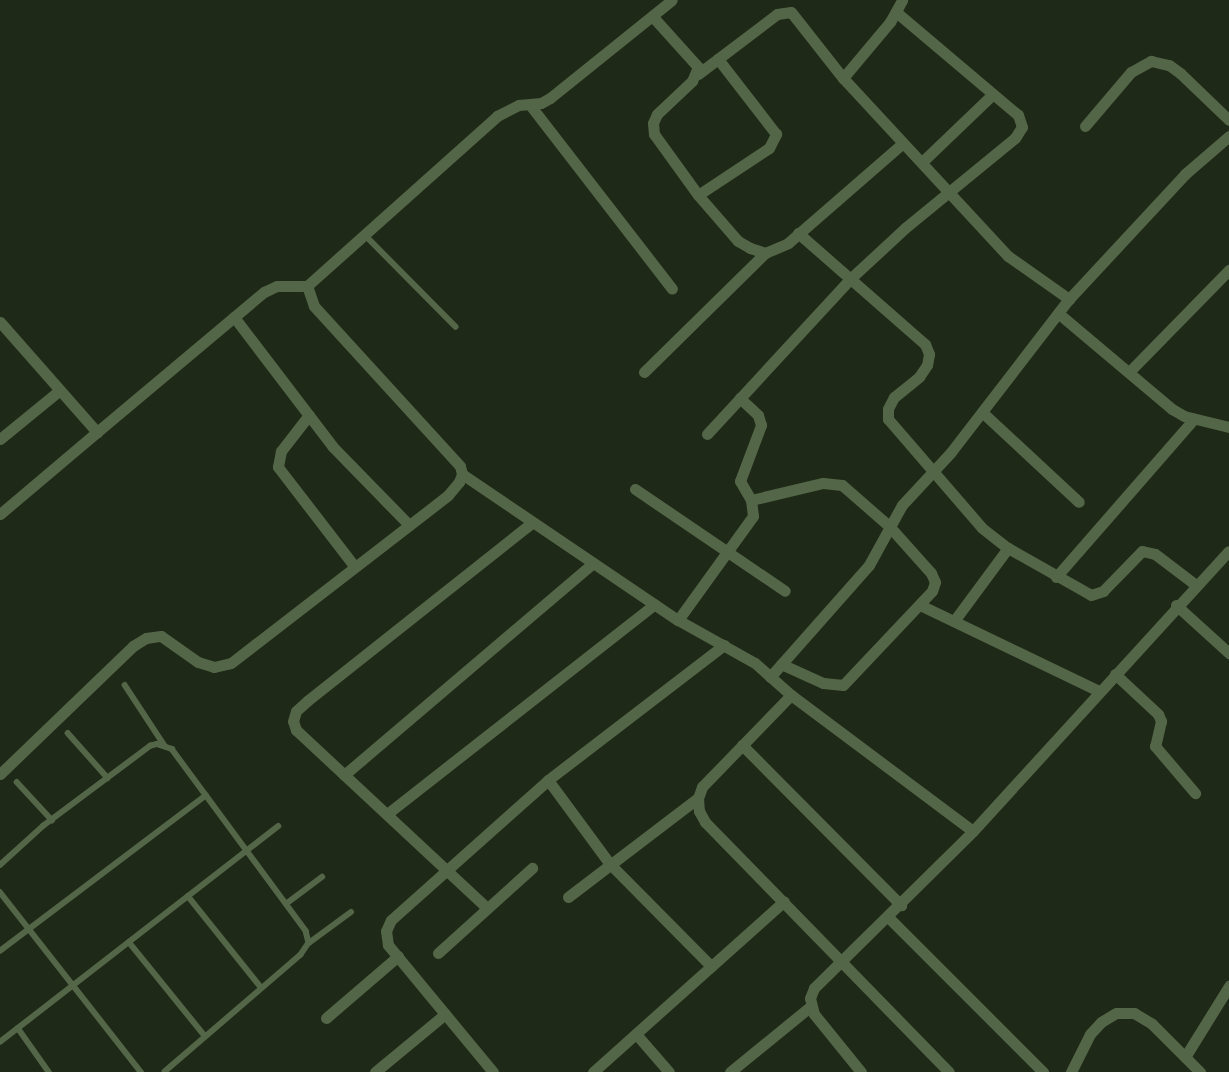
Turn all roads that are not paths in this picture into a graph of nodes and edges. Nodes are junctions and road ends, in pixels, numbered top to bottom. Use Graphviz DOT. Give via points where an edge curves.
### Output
graph roads {
  1 [pos="672,0"];
  2 [pos="902,0"];
  3 [pos="896,12"];
  4 [pos="653,17"];
  5 [pos="718,59"];
  6 [pos="698,74"];
  7 [pos="843,78"];
  8 [pos="994,94"];
  9 [pos="530,105"];
  10 [pos="1229,120"];
  11 [pos="1085,126"];
  12 [pos="1229,136"];
  13 [pos="902,144"];
  14 [pos="922,162"];
  15 [pos="949,192"];
  16 [pos="698,195"];
  17 [pos="798,234"];
  18 [pos="365,235"];
  19 [pos="765,253"];
  20 [pos="1229,270"];
  21 [pos="850,280"];
  22 [pos="307,286"];
  23 [pos="672,289"];
  24 [pos="1069,299"];
  25 [pos="1058,313"];
  26 [pos="234,317"];
  27 [pos="0,322"];
  28 [pos="456,327"];
  29 [pos="644,372"];
  30 [pos="1129,372"];
  31 [pos="60,390"];
  32 [pos="740,398"];
  33 [pos="982,412"];
  34 [pos="309,414"];
  35 [pos="1194,419"];
  36 [pos="1229,426"];
  37 [pos="98,432"];
  38 [pos="707,434"];
  39 [pos="0,439"];
  40 [pos="932,472"];
  41 [pos="462,474"];
  42 [pos="635,489"];
  43 [pos="751,500"];
  44 [pos="1079,502"];
  45 [pos="0,514"];
  46 [pos="533,522"];
  47 [pos="409,525"];
  48 [pos="889,526"];
  49 [pos="1008,548"];
  50 [pos="1229,551"];
  51 [pos="727,553"];
  52 [pos="594,562"];
  53 [pos="355,567"];
  54 [pos="1056,577"];
  55 [pos="1196,585"];
  56 [pos="785,591"];
  57 [pos="654,604"];
  58 [pos="920,605"];
  59 [pos="1176,605"];
  60 [pos="678,620"];
  61 [pos="954,621"];
  62 [pos="724,645"];
  63 [pos="1229,653"];
  64 [pos="781,664"];
  65 [pos="1115,674"];
  66 [pos="770,677"];
  67 [pos="125,685"];
  68 [pos="1099,691"];
  69 [pos="790,695"];
  70 [pos="68,734"];
  71 [pos="165,746"];
  72 [pos="742,746"];
  73 [pos="0,774"];
  74 [pos="344,775"];
  75 [pos="108,778"];
  76 [pos="548,780"];
  77 [pos="17,782"];
  78 [pos="1195,794"];
  79 [pos="206,795"];
  80 [pos="698,798"];
  81 [pos="387,814"];
  82 [pos="52,820"];
  83 [pos="278,826"];
  84 [pos="973,831"];
  85 [pos="246,849"];
  86 [pos="610,864"];
  87 [pos="0,865"];
  88 [pos="532,868"];
  89 [pos="446,869"];
  90 [pos="322,877"];
  91 [pos="0,892"];
  92 [pos="188,896"];
  93 [pos="568,897"];
  94 [pos="784,901"];
  95 [pos="286,904"];
  96 [pos="901,905"];
  97 [pos="486,908"];
  98 [pos="351,912"];
  99 [pos="889,918"];
  100 [pos="30,928"];
  101 [pos="129,942"];
  102 [pos="309,943"];
  103 [pos="0,951"];
  104 [pos="438,953"];
  105 [pos="398,956"];
  106 [pos="841,959"];
  107 [pos="711,966"];
  108 [pos="75,986"];
  109 [pos="1229,986"];
  110 [pos="261,988"];
  111 [pos="811,1006"];
  112 [pos="445,1014"];
  113 [pos="326,1018"];
  114 [pos="18,1028"];
  115 [pos="636,1034"];
  116 [pos="205,1036"];
  117 [pos="0,1042"];
  118 [pos="1185,1058"];
  119 [pos="49,1072"];
  120 [pos="141,1072"];
  121 [pos="164,1072"];
  122 [pos="375,1072"];
  123 [pos="494,1072"];
  124 [pos="593,1072"];
  125 [pos="669,1072"];
  126 [pos="730,1072"];
  127 [pos="861,1072"];
  128 [pos="949,1072"];
  129 [pos="1043,1072"];
  130 [pos="1071,1072"];
  131 [pos="1200,1072"];
  1 -- 4 [label="street"];
  2 -- 3 [label="street"];
  3 -- 7 [label="street"];
  3 -- 8 [label="street"];
  4 -- 6 [label="street" via="694,60"];
  4 -- 9 [label="street" via="550,98"];
  5 -- 6 [label="street"];
  5 -- 7 [label="street" via="777,14 791,12"];
  5 -- 16 [label="street" via="776,134 769,148"];
  6 -- 16 [label="street" via="657,114 653,123 658,142"];
  7 -- 13 [label="street"];
  8 -- 14 [label="street"];
  8 -- 15 [label="street" via="1018,115 1022,127 1014,138"];
  9 -- 18 [label="street" via="519,105 497,116"];
  9 -- 23 [label="street"];
  10 -- 11 [label="street" via="1180,73 1169,65 1151,61 1131,72"];
  12 -- 24 [label="street" via="1185,174"];
  13 -- 14 [label="street"];
  13 -- 17 [label="street"];
  14 -- 15 [label="street"];
  15 -- 21 [label="street"];
  15 -- 24 [label="street" via="1017,264"];
  16 -- 19 [label="street" via="738,241"];
  17 -- 19 [label="street" via="777,250"];
  17 -- 21 [label="street"];
  18 -- 22 [label="street"];
  18 -- 28 [label="lane"];
  19 -- 29 [label="street"];
  20 -- 30 [label="street"];
  21 -- 32 [label="street"];
  21 -- 40 [label="street" via="925,344 929,354 927,365 919,377 894,398 888,409 888,419"];
  22 -- 26 [label="street" via="271,289"];
  22 -- 41 [label="street" via="314,306 452,458"];
  24 -- 25 [label="street"];
  25 -- 30 [label="street"];
  25 -- 33 [label="street"];
  26 -- 34 [label="street"];
  26 -- 37 [label="street"];
  27 -- 31 [label="street"];
  30 -- 35 [label="street" via="1172,409"];
  31 -- 37 [label="street"];
  31 -- 39 [label="street"];
  32 -- 38 [label="street"];
  32 -- 43 [label="street" via="758,415 761,425 740,481"];
  33 -- 40 [label="street"];
  33 -- 44 [label="street"];
  34 -- 47 [label="street" via="333,447"];
  34 -- 53 [label="street" via="281,451 278,466"];
  35 -- 36 [label="street"];
  35 -- 54 [label="street"];
  37 -- 45 [label="street"];
  40 -- 48 [label="street" via="902,505"];
  40 -- 49 [label="street" via="982,528"];
  41 -- 46 [label="street"];
  41 -- 47 [label="street" via="448,495"];
  42 -- 51 [label="street"];
  43 -- 48 [label="street" via="834,482 851,490"];
  43 -- 51 [label="street" via="753,516"];
  46 -- 52 [label="street"];
  46 -- 74 [label="street" via="296,711 293,721 296,730"];
  47 -- 53 [label="street"];
  48 -- 58 [label="street" via="931,573 935,582"];
  48 -- 64 [label="street" via="869,565"];
  49 -- 54 [label="street"];
  49 -- 61 [label="street"];
  50 -- 55 [label="street"];
  51 -- 56 [label="street"];
  51 -- 60 [label="street"];
  52 -- 57 [label="street"];
  52 -- 74 [label="street"];
  53 -- 73 [label="street" via="231,663 214,667 198,662 161,636 146,638 133,646"];
  54 -- 55 [label="street" via="1082,593 1098,595 1142,551 1155,554"];
  55 -- 59 [label="street"];
  57 -- 60 [label="street"];
  57 -- 81 [label="street"];
  58 -- 61 [label="street"];
  58 -- 64 [label="street" via="843,685 823,683"];
  59 -- 63 [label="street"];
  59 -- 65 [label="street"];
  60 -- 62 [label="street"];
  61 -- 68 [label="street"];
  62 -- 66 [label="street" via="755,663"];
  62 -- 76 [label="street"];
  64 -- 66 [label="street"];
  65 -- 68 [label="street"];
  65 -- 78 [label="street" via="1158,714 1161,721 1155,746"];
  66 -- 69 [label="street"];
  67 -- 71 [label="lane"];
  68 -- 84 [label="street"];
  69 -- 72 [label="street"];
  69 -- 84 [label="street"];
  70 -- 75 [label="lane"];
  71 -- 75 [label="lane" via="150,746"];
  71 -- 79 [label="lane" via="172,749"];
  72 -- 80 [label="street" via="702,787"];
  72 -- 96 [label="street"];
  74 -- 81 [label="street"];
  75 -- 82 [label="lane"];
  76 -- 86 [label="street"];
  76 -- 89 [label="street"];
  77 -- 82 [label="lane"];
  79 -- 85 [label="lane"];
  79 -- 100 [label="lane"];
  80 -- 86 [label="street"];
  80 -- 94 [label="street" via="698,811 705,822"];
  81 -- 89 [label="street"];
  82 -- 87 [label="lane"];
  83 -- 85 [label="lane"];
  84 -- 96 [label="street"];
  85 -- 92 [label="lane"];
  85 -- 95 [label="lane"];
  86 -- 93 [label="street"];
  86 -- 107 [label="street"];
  88 -- 97 [label="street"];
  89 -- 97 [label="street"];
  89 -- 105 [label="street" via="391,920 386,931 388,945"];
  90 -- 95 [label="lane"];
  91 -- 100 [label="lane"];
  92 -- 101 [label="lane"];
  92 -- 110 [label="lane"];
  94 -- 106 [label="street"];
  94 -- 107 [label="street"];
  95 -- 102 [label="lane" via="306,931"];
  96 -- 99 [label="street"];
  97 -- 104 [label="street"];
  98 -- 102 [label="lane"];
  99 -- 106 [label="street"];
  99 -- 129 [label="street"];
  100 -- 103 [label="lane"];
  100 -- 108 [label="lane"];
  101 -- 108 [label="lane"];
  101 -- 116 [label="lane"];
  102 -- 110 [label="lane" via="302,955"];
  105 -- 112 [label="street"];
  105 -- 113 [label="street"];
  106 -- 111 [label="street" via="814,988"];
  106 -- 128 [label="street"];
  107 -- 115 [label="street"];
  108 -- 114 [label="lane"];
  108 -- 120 [label="lane"];
  109 -- 118 [label="street"];
  110 -- 116 [label="lane"];
  111 -- 126 [label="street"];
  111 -- 127 [label="street"];
  112 -- 122 [label="street"];
  112 -- 123 [label="street"];
  114 -- 117 [label="lane"];
  114 -- 119 [label="lane"];
  115 -- 124 [label="street"];
  115 -- 125 [label="street"];
  116 -- 121 [label="lane"];
  118 -- 130 [label="street" via="1152,1024 1134,1013 1116,1013 1090,1034"];
  118 -- 131 [label="street"];
}
